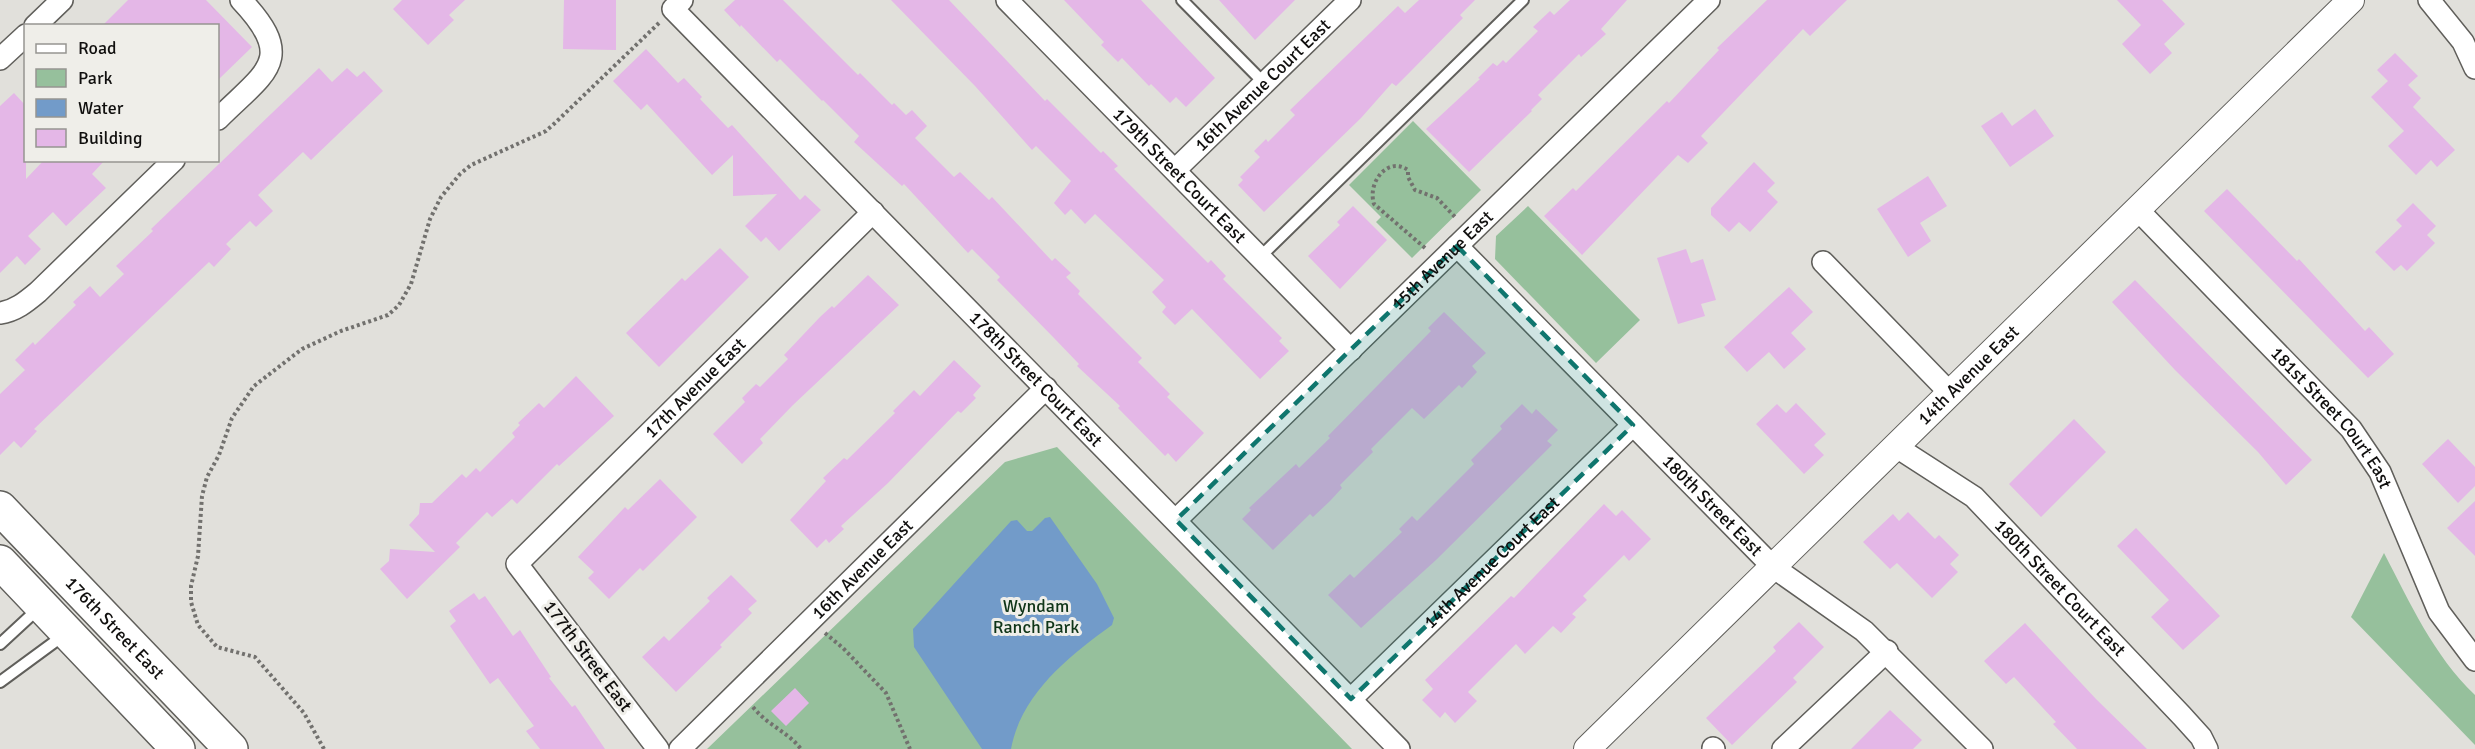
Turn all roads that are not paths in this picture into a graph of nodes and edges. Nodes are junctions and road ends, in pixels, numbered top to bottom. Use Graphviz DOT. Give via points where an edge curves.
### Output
graph roads {
  1 [pos="62,0"];
  2 [pos="241,0"];
  3 [pos="1007,0"];
  4 [pos="1182,0"];
  5 [pos="1350,0"];
  6 [pos="1523,0"];
  7 [pos="2350,0"];
  8 [pos="2429,0"];
  9 [pos="1704,2"];
  10 [pos="678,4"];
  11 [pos="37,24"];
  12 [pos="24,37"];
  13 [pos="0,59"];
  14 [pos="2475,68"];
  15 [pos="1264,83"];
  16 [pos="219,118"];
  17 [pos="172,162"];
  18 [pos="1175,170"];
  19 [pos="2138,209"];
  20 [pos="873,212"];
  21 [pos="1457,246"];
  22 [pos="1260,257"];
  23 [pos="1823,262"];
  24 [pos="0,313"];
  25 [pos="1351,350"];
  26 [pos="1046,388"];
  27 [pos="1950,393"];
  28 [pos="1633,425"];
  29 [pos="1895,446"];
  30 [pos="0,508"];
  31 [pos="1176,520"];
  32 [pos="0,537"];
  33 [pos="0,562"];
  34 [pos="518,564"];
  35 [pos="1773,567"];
  36 [pos="68,579"];
  37 [pos="41,606"];
  38 [pos="67,633"];
  39 [pos="0,644"];
  40 [pos="1887,651"];
  41 [pos="2475,660"];
  42 [pos="0,682"];
  43 [pos="1351,699"];
  44 [pos="178,749"];
  45 [pos="231,749"];
  46 [pos="657,749"];
  47 [pos="680,749"];
  48 [pos="1399,749"];
  49 [pos="1587,749"];
  50 [pos="1783,749"];
  51 [pos="1982,749"];
  52 [pos="2207,749"];
  1 -- 11 [label="street"];
  2 -- 16 [label="street" via="261,21 272,47 270,66"];
  3 -- 18 [label="street, 179th Street Court East"];
  4 -- 15 [label="lane"];
  5 -- 15 [label="street, 16th Avenue Court East"];
  6 -- 22 [label="lane"];
  7 -- 19 [label="street, 14th Avenue East"];
  8 -- 14 [label="street" via="2463,42"];
  9 -- 21 [label="street, 15th Avenue East"];
  10 -- 20 [label="street, 178th Street Court East"];
  12 -- 13 [label="street"];
  15 -- 18 [label="street, 16th Avenue Court East"];
  17 -- 24 [label="street" via="38,292 8,313"];
  18 -- 22 [label="street, 179th Street Court East"];
  19 -- 27 [label="street, 14th Avenue East"];
  19 -- 41 [label="street, 181st Street Court East" via="2351,429 2380,472 2439,612"];
  20 -- 26 [label="street, 178th Street Court East"];
  20 -- 34 [label="street, 17th Avenue East"];
  21 -- 25 [label="street, 15th Avenue East"];
  21 -- 28 [label="street, 180th Street East"];
  22 -- 25 [label="street, 179th Street Court East"];
  23 -- 27 [label="street"];
  25 -- 31 [label="street, 15th Avenue East"];
  26 -- 31 [label="street, 178th Street Court East"];
  26 -- 47 [label="street, 16th Avenue East"];
  27 -- 29 [label="street, 14th Avenue East"];
  28 -- 35 [label="street, 180th Street East"];
  28 -- 43 [label="street, 14th Avenue Court East"];
  29 -- 35 [label="street, 14th Avenue East"];
  29 -- 52 [label="street, 180th Street Court East" via="1974,497 2182,716"];
  30 -- 36 [label="main road, 176th Street East"];
  31 -- 43 [label="street, 178th Street Court East"];
  32 -- 36 [label="main road" via="36,570"];
  33 -- 37 [label="main road, 176th Street East"];
  34 -- 46 [label="street, 177th Street East"];
  35 -- 40 [label="street, 180th Street East"];
  35 -- 49 [label="street, 14th Avenue East"];
  36 -- 45 [label="main road, 176th Street East"];
  37 -- 38 [label="main road, 176th Street East"];
  37 -- 39 [label="lane"];
  38 -- 42 [label="lane"];
  38 -- 44 [label="main road, 176th Street East"];
  40 -- 50 [label="street"];
  40 -- 51 [label="street, 180th Street East"];
  43 -- 48 [label="street, 178th Street Court East"];
}
